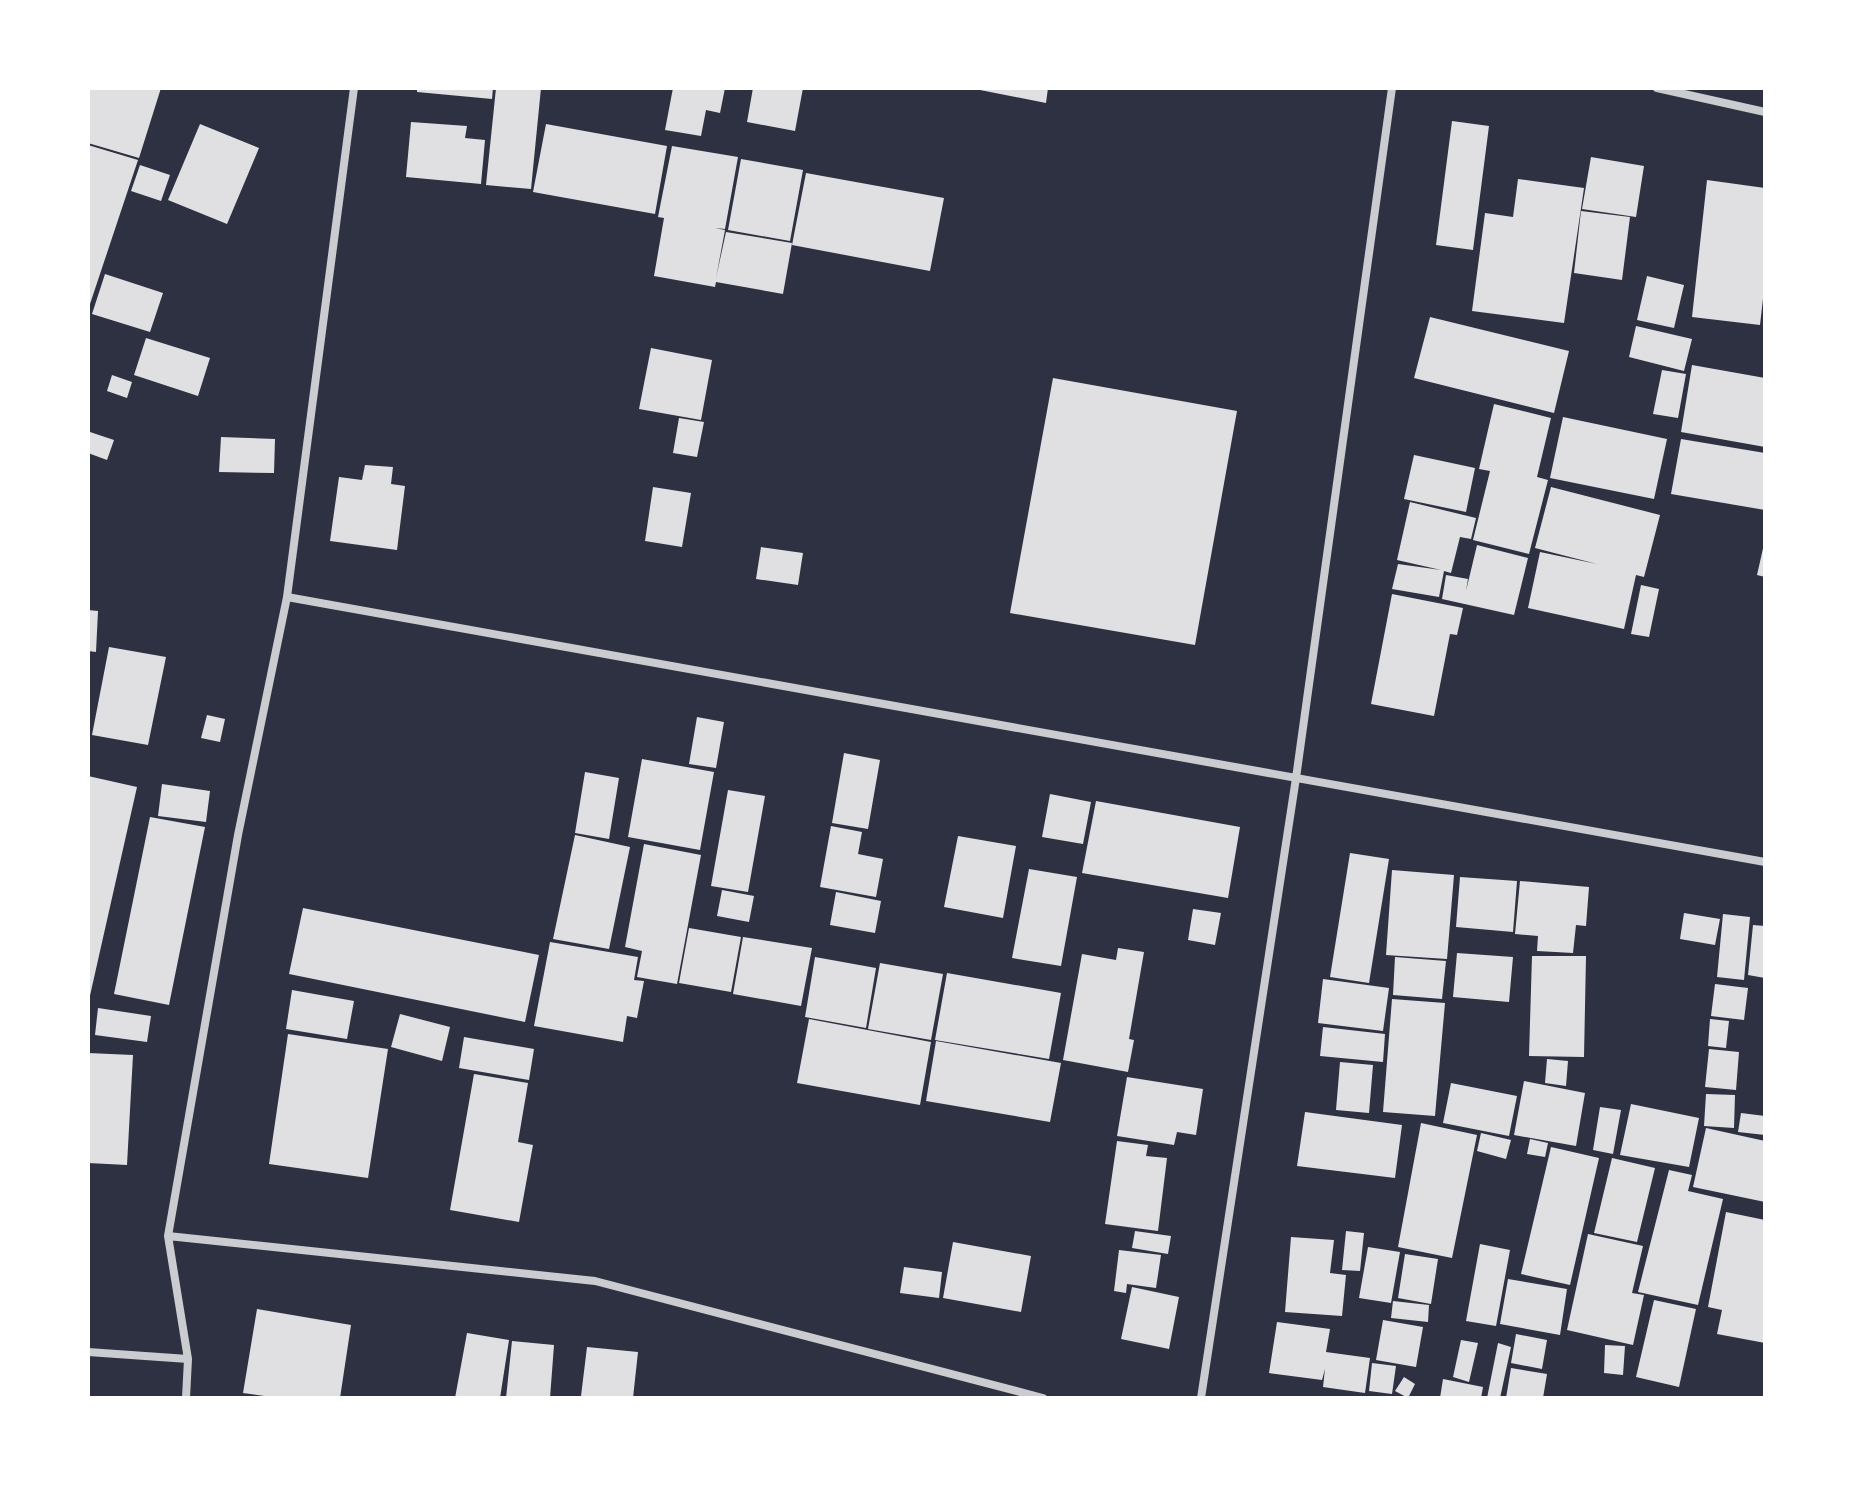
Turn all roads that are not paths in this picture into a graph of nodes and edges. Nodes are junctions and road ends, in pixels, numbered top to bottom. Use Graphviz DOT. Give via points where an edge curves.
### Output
graph roads {
  1 [pos="354,88"];
  2 [pos="1392,88"];
  3 [pos="1657,88"];
  4 [pos="1765,112"];
  5 [pos="287,597"];
  6 [pos="1296,778"];
  7 [pos="1765,862"];
  8 [pos="168,1236"];
  9 [pos="88,1352"];
  10 [pos="188,1359"];
  11 [pos="186,1398"];
  12 [pos="1043,1398"];
  13 [pos="1201,1398"];
  1 -- 5 [label="street"];
  2 -- 6 [label="street"];
  3 -- 4 [label="street"];
  5 -- 6 [label="street"];
  5 -- 8 [label="street" via="238,835"];
  6 -- 7 [label="street"];
  6 -- 13 [label="street"];
  8 -- 10 [label="street"];
  8 -- 12 [label="street" via="595,1281"];
  9 -- 10 [label="street"];
  10 -- 11 [label="street"];
}
